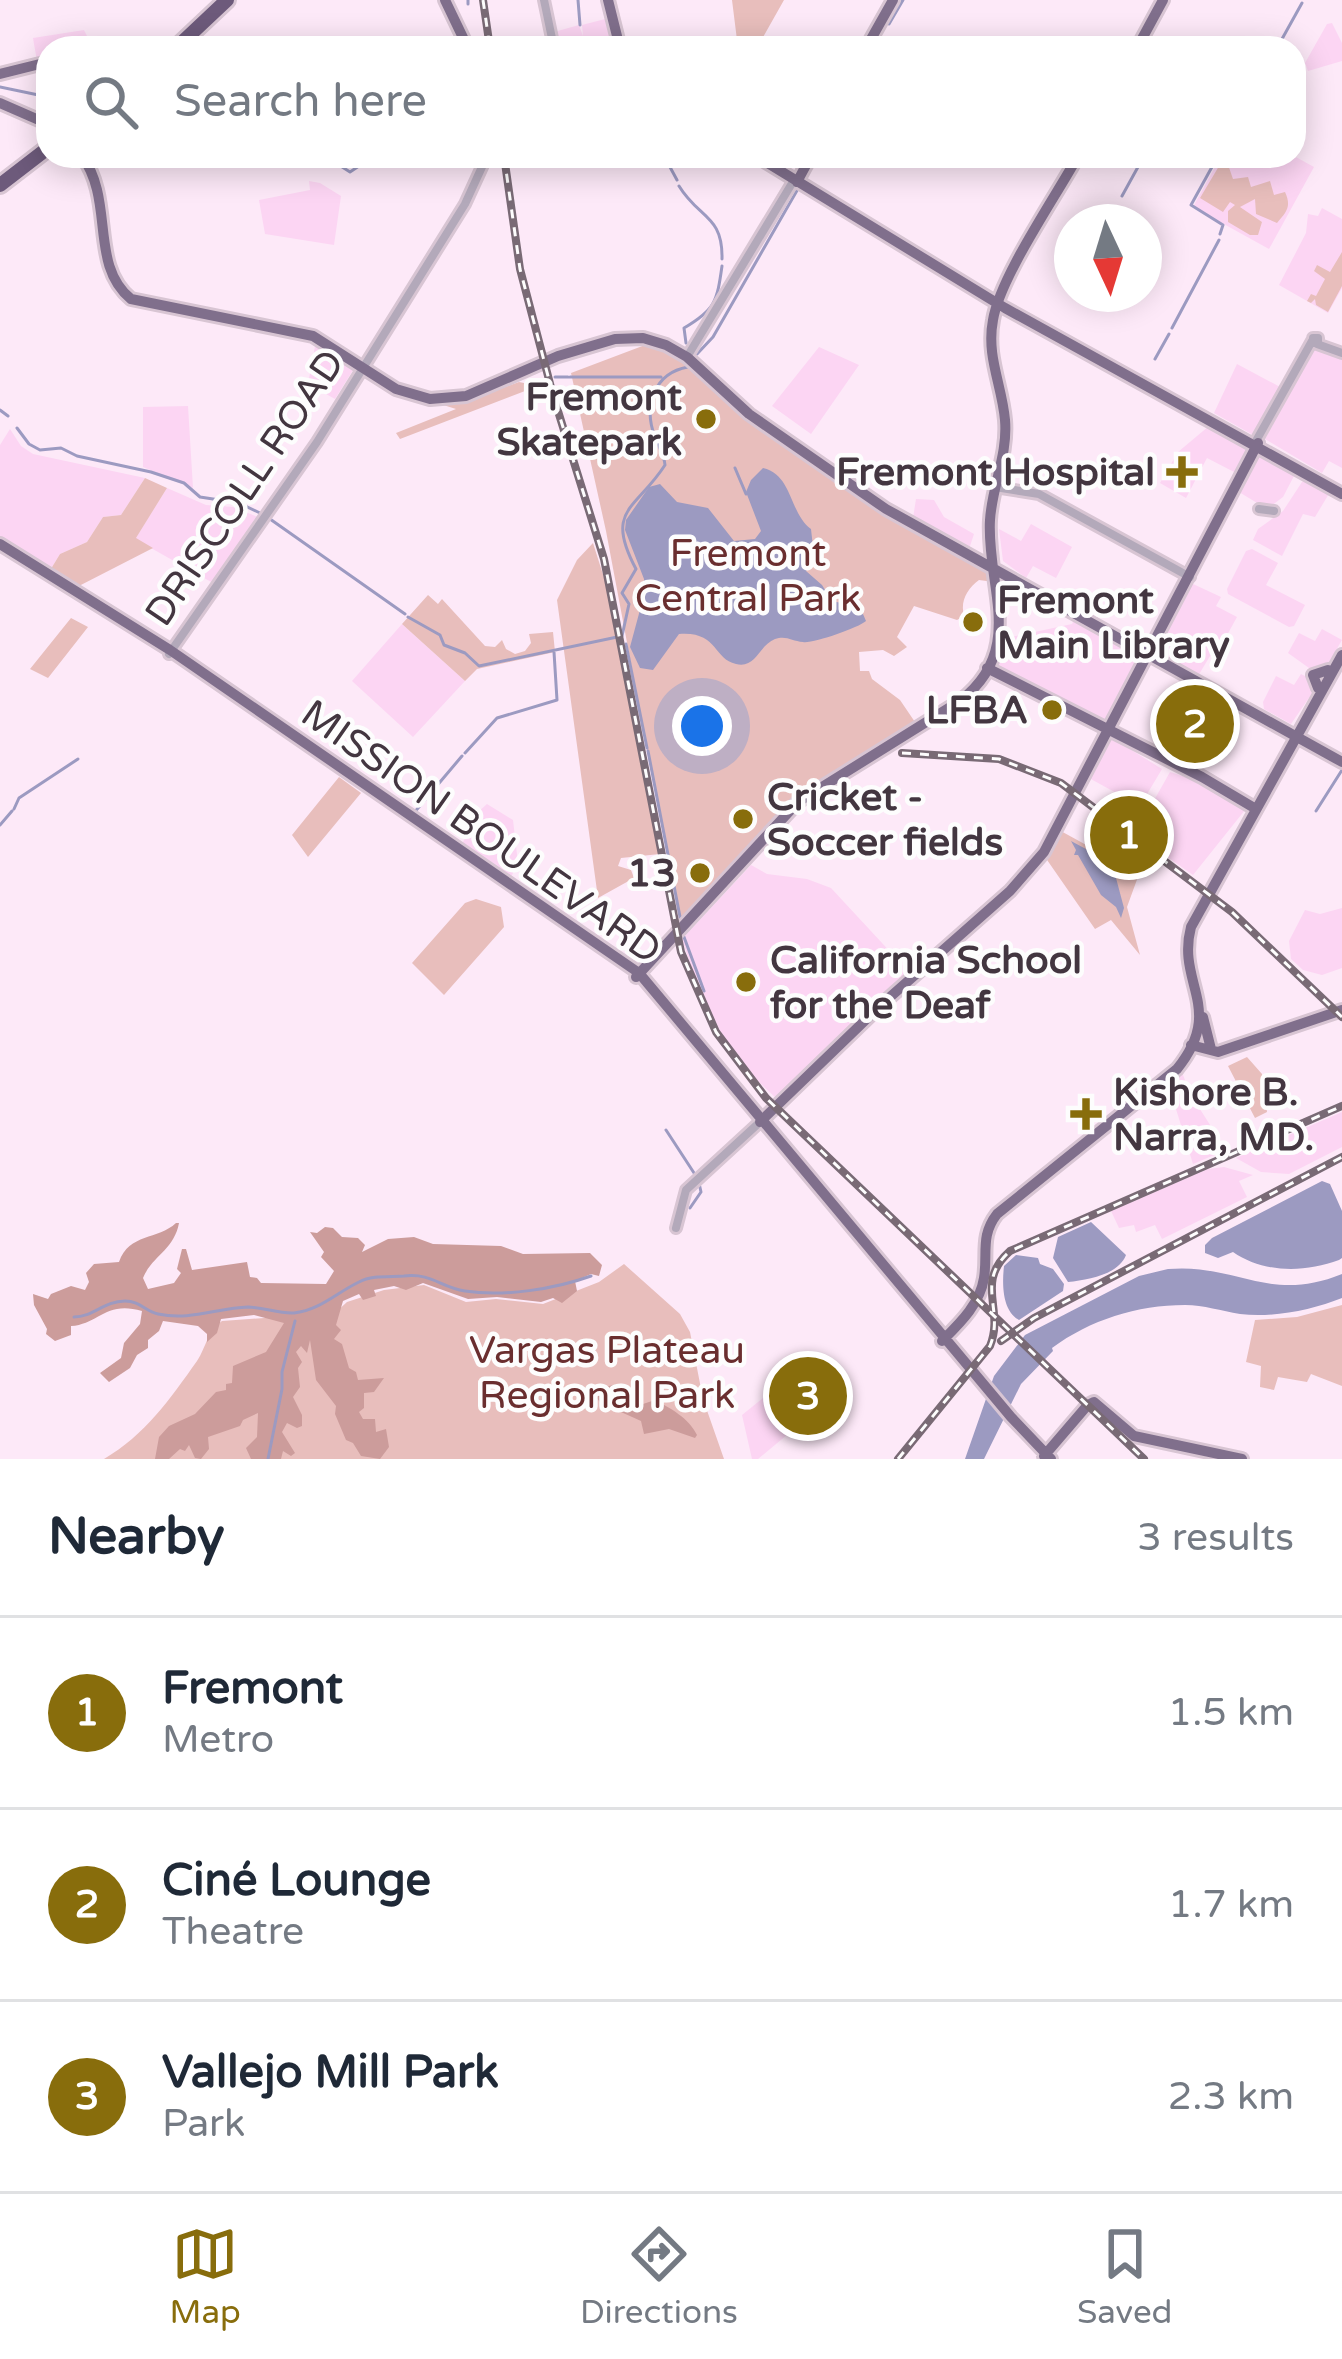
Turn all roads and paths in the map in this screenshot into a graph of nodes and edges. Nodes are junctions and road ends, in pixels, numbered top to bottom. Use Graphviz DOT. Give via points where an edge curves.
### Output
graph roads {
  1 [pos="216,0"];
  2 [pos="228,0"];
  3 [pos="443,0"];
  4 [pos="544,0"];
  5 [pos="610,0"];
  6 [pos="895,0"];
  7 [pos="1166,0"];
  8 [pos="186,36"];
  9 [pos="189,36"];
  10 [pos="460,36"];
  11 [pos="552,36"];
  12 [pos="618,36"];
  13 [pos="875,36"];
  14 [pos="1146,36"];
  15 [pos="36,67"];
  16 [pos="0,75"];
  17 [pos="0,106"];
  18 [pos="36,122"];
  19 [pos="36,154"];
  20 [pos="92,168"];
  21 [pos="479,168"];
  22 [pos="778,168"];
  23 [pos="802,168"];
  24 [pos="1073,168"];
  25 [pos="796,179"];
  26 [pos="0,180"];
  27 [pos="1000,302"];
  28 [pos="689,351"];
  29 [pos="1338,351"];
  30 [pos="363,364"];
  31 [pos="470,390"];
  32 [pos="455,398"];
  33 [pos="1256,444"];
  34 [pos="998,487"];
  35 [pos="1342,491"];
  36 [pos="1259,508"];
  37 [pos="1274,511"];
  38 [pos="992,545"];
  39 [pos="0,546"];
  40 [pos="968,551"];
  41 [pos="993,570"];
  42 [pos="1188,576"];
  43 [pos="1021,583"];
  44 [pos="65,587"];
  45 [pos="1005,597"];
  46 [pos="1048,598"];
  47 [pos="1342,650"];
  48 [pos="170,651"];
  49 [pos="1148,653"];
  50 [pos="992,673"];
  51 [pos="1320,690"];
  52 [pos="1107,730"];
  53 [pos="1293,736"];
  54 [pos="1342,760"];
  55 [pos="1250,806"];
  56 [pos="676,941"];
  57 [pos="658,953"];
  58 [pos="641,975"];
  59 [pos="1342,1010"];
  60 [pos="1200,1012"];
  61 [pos="1191,1044"];
  62 [pos="1214,1048"];
  63 [pos="1174,1071"];
  64 [pos="762,1120"];
  65 [pos="1004,1207"];
  66 [pos="987,1226"];
  67 [pos="676,1228"];
  68 [pos="969,1311"];
  69 [pos="944,1339"];
  70 [pos="1044,1458"];
  71 [pos="1242,1459"];
  1 -- 8 [label="highway"];
  2 -- 9 [label="highway"];
  3 -- 10 [label="main road"];
  4 -- 11 [label="street"];
  5 -- 12 [label="main road"];
  6 -- 13 [label="main road"];
  7 -- 14 [label="main road"];
  15 -- 16 [label="main road"];
  17 -- 18 [label="main road"];
  19 -- 26 [label="highway"];
  20 -- 30 [label="main road" via="115,277 132,295 314,333"];
  21 -- 30 [label="street, DRISCOLL ROAD"];
  22 -- 25 [label="main road"];
  23 -- 25 [label="main road"];
  24 -- 27 [label="main road"];
  25 -- 27 [label="main road"];
  25 -- 28 [label="street"];
  27 -- 33 [label="main road"];
  27 -- 33 [label="main road" via="1206,425"];
  27 -- 34 [label="main road" via="991,351 1006,430"];
  28 -- 31 [label="main road" via="624,334"];
  28 -- 32 [label="main road" via="623,338"];
  28 -- 40 [label="main road" via="752,411"];
  28 -- 41 [label="main road" via="772,432"];
  29 -- 33 [label="street" via="1316,342"];
  30 -- 31 [label="main road" via="422,394"];
  30 -- 32 [label="main road" via="412,396"];
  30 -- 48 [label="street, DRISCOLL ROAD"];
  30 -- 48 [label="street, DRISCOLL ROAD"];
  31 -- 32 [label="main road"];
  33 -- 35 [label="main road"];
  33 -- 35 [label="main road" via="1297,475"];
  33 -- 42 [label="main road"];
  33 -- 42 [label="main road" via="1239,492"];
  34 -- 38 [label="main road"];
  34 -- 42 [label="street" via="1039,494"];
  36 -- 37 [label="street"];
  38 -- 40 [label="main road" via="983,555"];
  38 -- 41 [label="main road"];
  38 -- 43 [label="main road"];
  39 -- 44 [label="main road, MISSION BOULEVARD"];
  39 -- 44 [label="main road, MISSION BOULEVARD"];
  40 -- 41 [label="main road"];
  41 -- 43 [label="main road"];
  41 -- 45 [label="main road"];
  41 -- 50 [label="main road" via="1000,620"];
  42 -- 49 [label="main road"];
  43 -- 45 [label="main road" via="1009,585"];
  43 -- 46 [label="main road"];
  44 -- 48 [label="main road, MISSION BOULEVARD"];
  45 -- 50 [label="main road"];
  46 -- 49 [label="main road"];
  46 -- 49 [label="main road"];
  47 -- 51 [label="main road"];
  48 -- 58 [label="main road, MISSION BOULEVARD"];
  49 -- 52 [label="main road"];
  49 -- 53 [label="main road"];
  50 -- 52 [label="main road"];
  50 -- 56 [label="main road" via="965,703 801,806"];
  50 -- 57 [label="main road" via="798,802"];
  51 -- 53 [label="main road"];
  51 -- 53 [label="main road"];
  52 -- 55 [label="main road"];
  52 -- 64 [label="main road" via="1029,872"];
  53 -- 54 [label="main road"];
  53 -- 55 [label="main road"];
  55 -- 60 [label="main road" via="1190,932"];
  55 -- 61 [label="main road" via="1186,930"];
  56 -- 57 [label="main road"];
  56 -- 58 [label="main road"];
  57 -- 58 [label="main road"];
  58 -- 64 [label="main road, MISSION BOULEVARD"];
  59 -- 62 [label="main road"];
  60 -- 61 [label="main road"];
  60 -- 62 [label="main road"];
  61 -- 62 [label="main road"];
  61 -- 63 [label="main road"];
  61 -- 65 [label="main road"];
  62 -- 63 [label="main road"];
  63 -- 65 [label="main road"];
  64 -- 67 [label="street" via="686,1190"];
  64 -- 69 [label="main road, MISSION BOULEVARD"];
  65 -- 66 [label="main road"];
  66 -- 68 [label="main road" via="982,1279"];
  66 -- 68 [label="main road" via="982,1287"];
  68 -- 69 [label="main road"];
  69 -- 70 [label="main road, MISSION BOULEVARD"];
  70 -- 71 [label="main road" via="1094,1402 1134,1436"];
}
